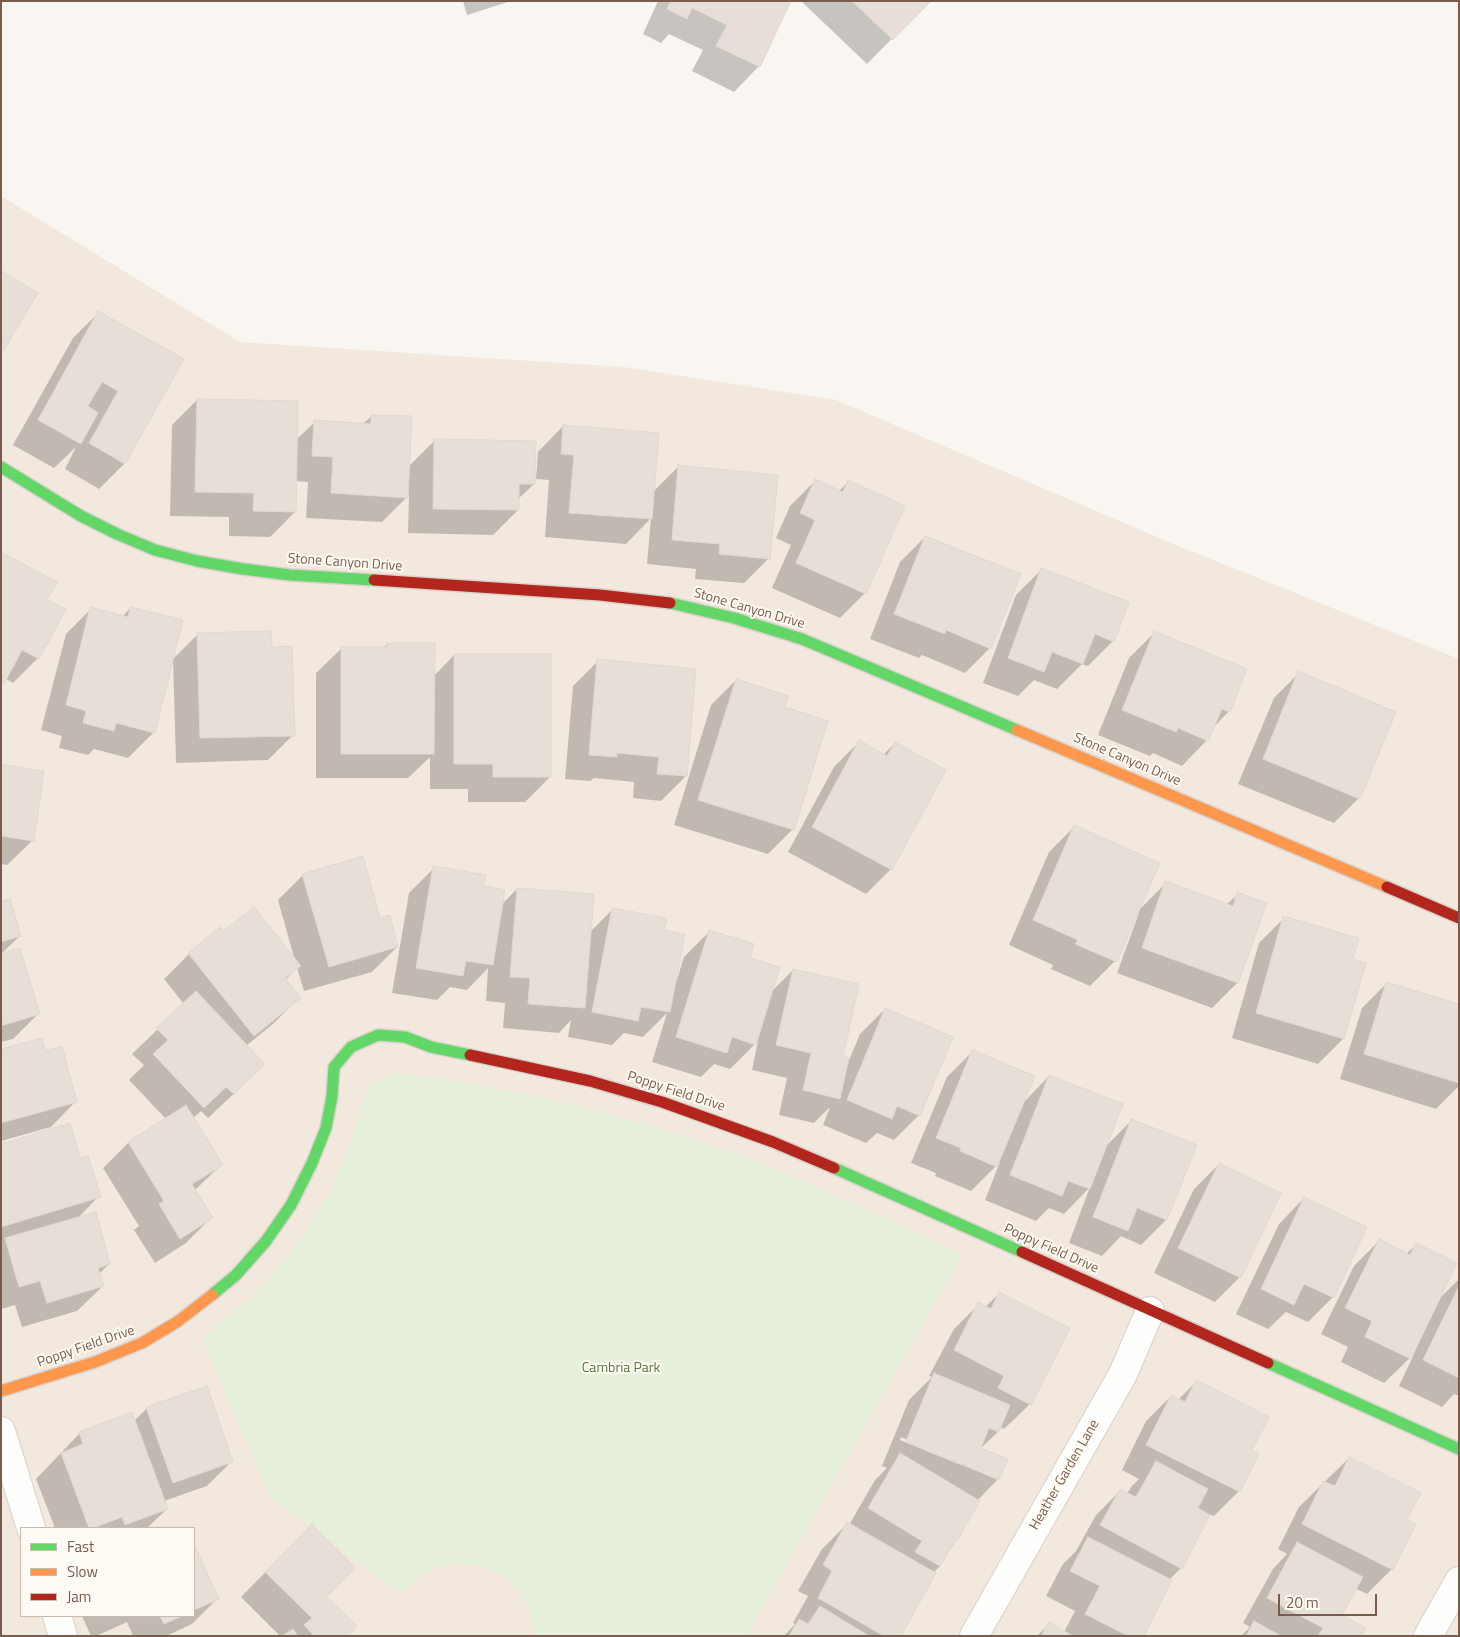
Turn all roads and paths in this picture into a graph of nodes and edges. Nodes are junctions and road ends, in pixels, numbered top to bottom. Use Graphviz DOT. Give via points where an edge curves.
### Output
graph roads {
  1 [pos="1,467"];
  2 [pos="1459,918"];
  3 [pos="1150,1311"];
  4 [pos="1,1390"];
  5 [pos="1,1431"];
  6 [pos="1459,1449"];
  7 [pos="31,1527"];
  8 [pos="1459,1581"];
  9 [pos="57,1617"];
  10 [pos="63,1636"];
  11 [pos="974,1636"];
  12 [pos="1428,1636"];
  1 -- 2 [label="street, Stone Canyon Drive" via="116,534 155,550 197,561 290,575 600,595 659,602 734,618 802,639"];
  3 -- 4 [label="street, Poppy Field Drive" via="854,1176 721,1123 590,1081 431,1047 405,1038 378,1035 351,1047 334,1067 326,1128 312,1163 291,1205 266,1241 236,1275 177,1322 142,1343 94,1362"];
  3 -- 6 [label="street, Poppy Field Drive"];
  3 -- 11 [label="street, Heather Garden Lane" via="1123,1374"];
  5 -- 7 [label="street"];
  8 -- 12 [label="street"];
  9 -- 10 [label="street"];
}
